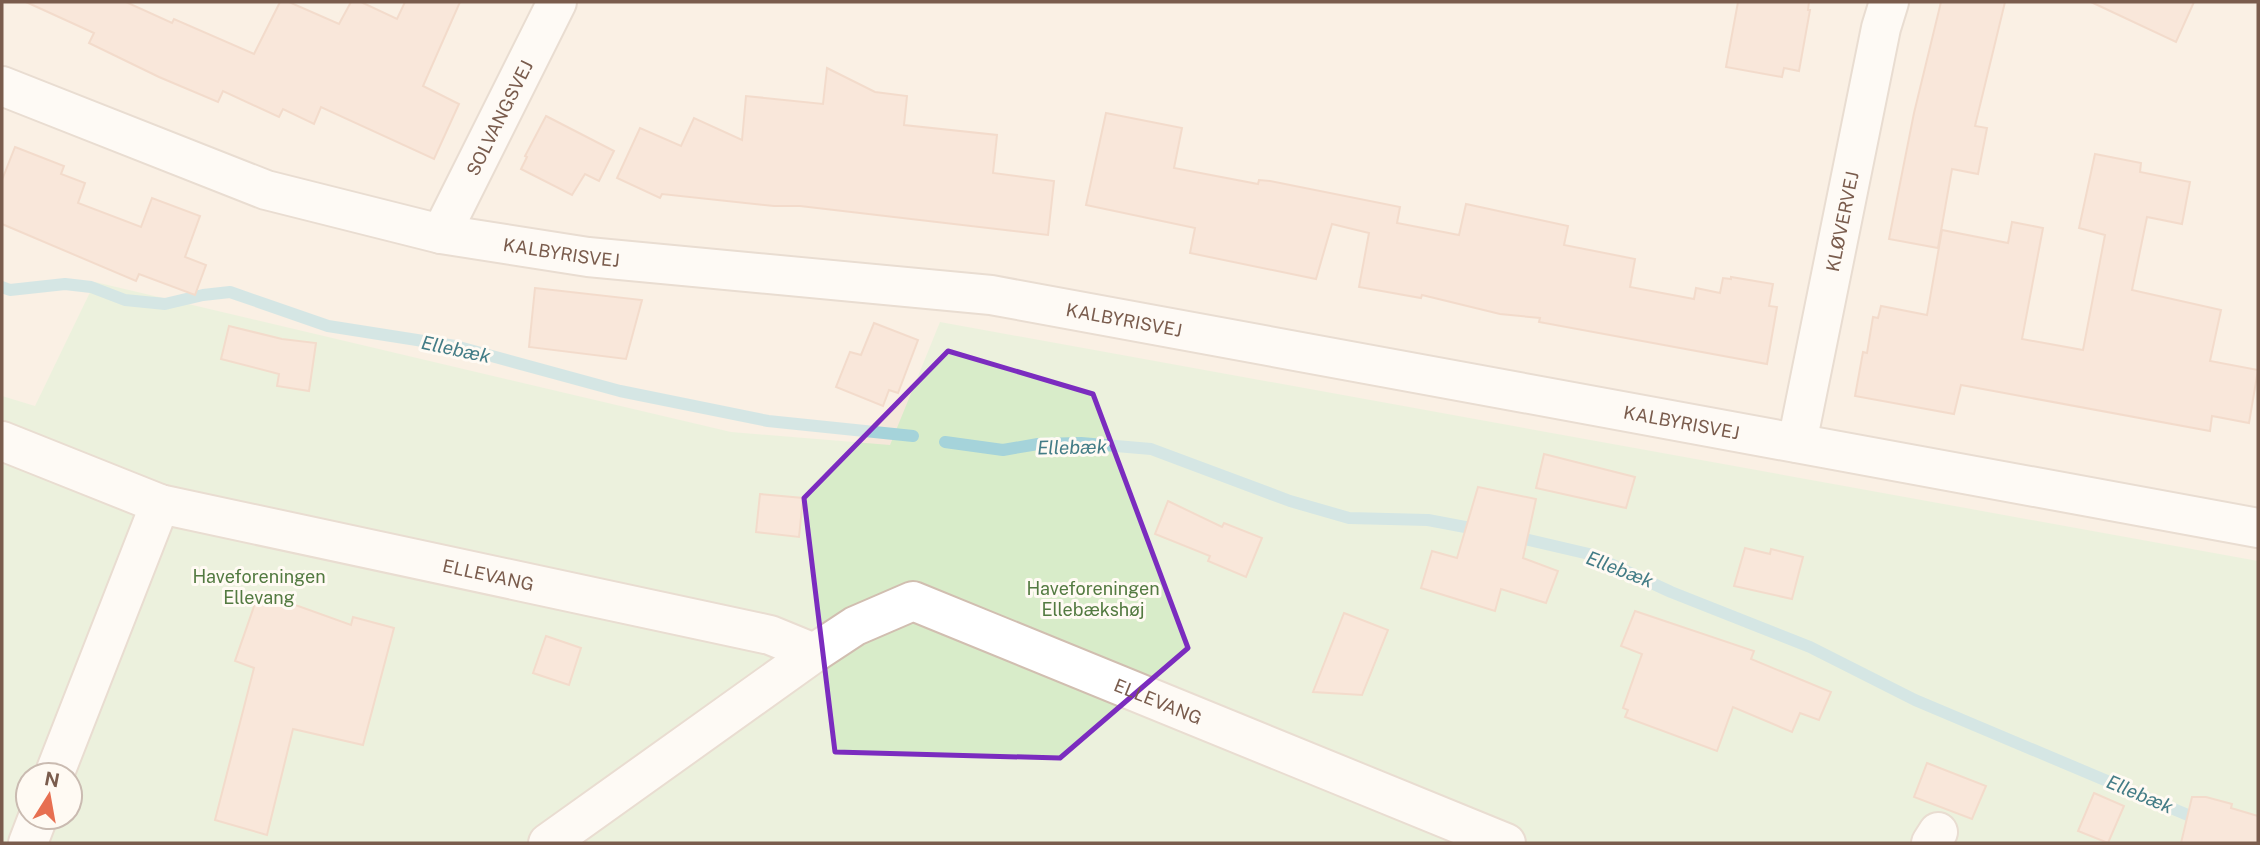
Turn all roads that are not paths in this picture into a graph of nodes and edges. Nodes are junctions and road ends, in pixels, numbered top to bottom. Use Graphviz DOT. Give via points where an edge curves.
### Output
graph roads {
  1 [pos="557,2"];
  2 [pos="1889,2"];
  3 [pos="2,86"];
  4 [pos="441,234"];
  5 [pos="2,441"];
  6 [pos="1797,443"];
  7 [pos="160,504"];
  8 [pos="2258,528"];
  9 [pos="814,653"];
  10 [pos="59,761"];
  11 [pos="548,843"];
  12 [pos="1506,843"];
  1 -- 4 [label="street, SOLVANGSVEJ"];
  2 -- 6 [label="street, KLØVERVEJ"];
  3 -- 4 [label="street, KALBYRISVEJ" via="266,190"];
  4 -- 6 [label="street, KALBYRISVEJ" via="588,257 990,295"];
  5 -- 7 [label="street, ELLEVANG"];
  6 -- 8 [label="street, KALBYRISVEJ"];
  7 -- 9 [label="street, ELLEVANG" via="770,635"];
  7 -- 10 [label="street"];
  9 -- 11 [label="street, ELLEVANG"];
  9 -- 12 [label="street, ELLEVANG" via="855,626 913,601"];
}
